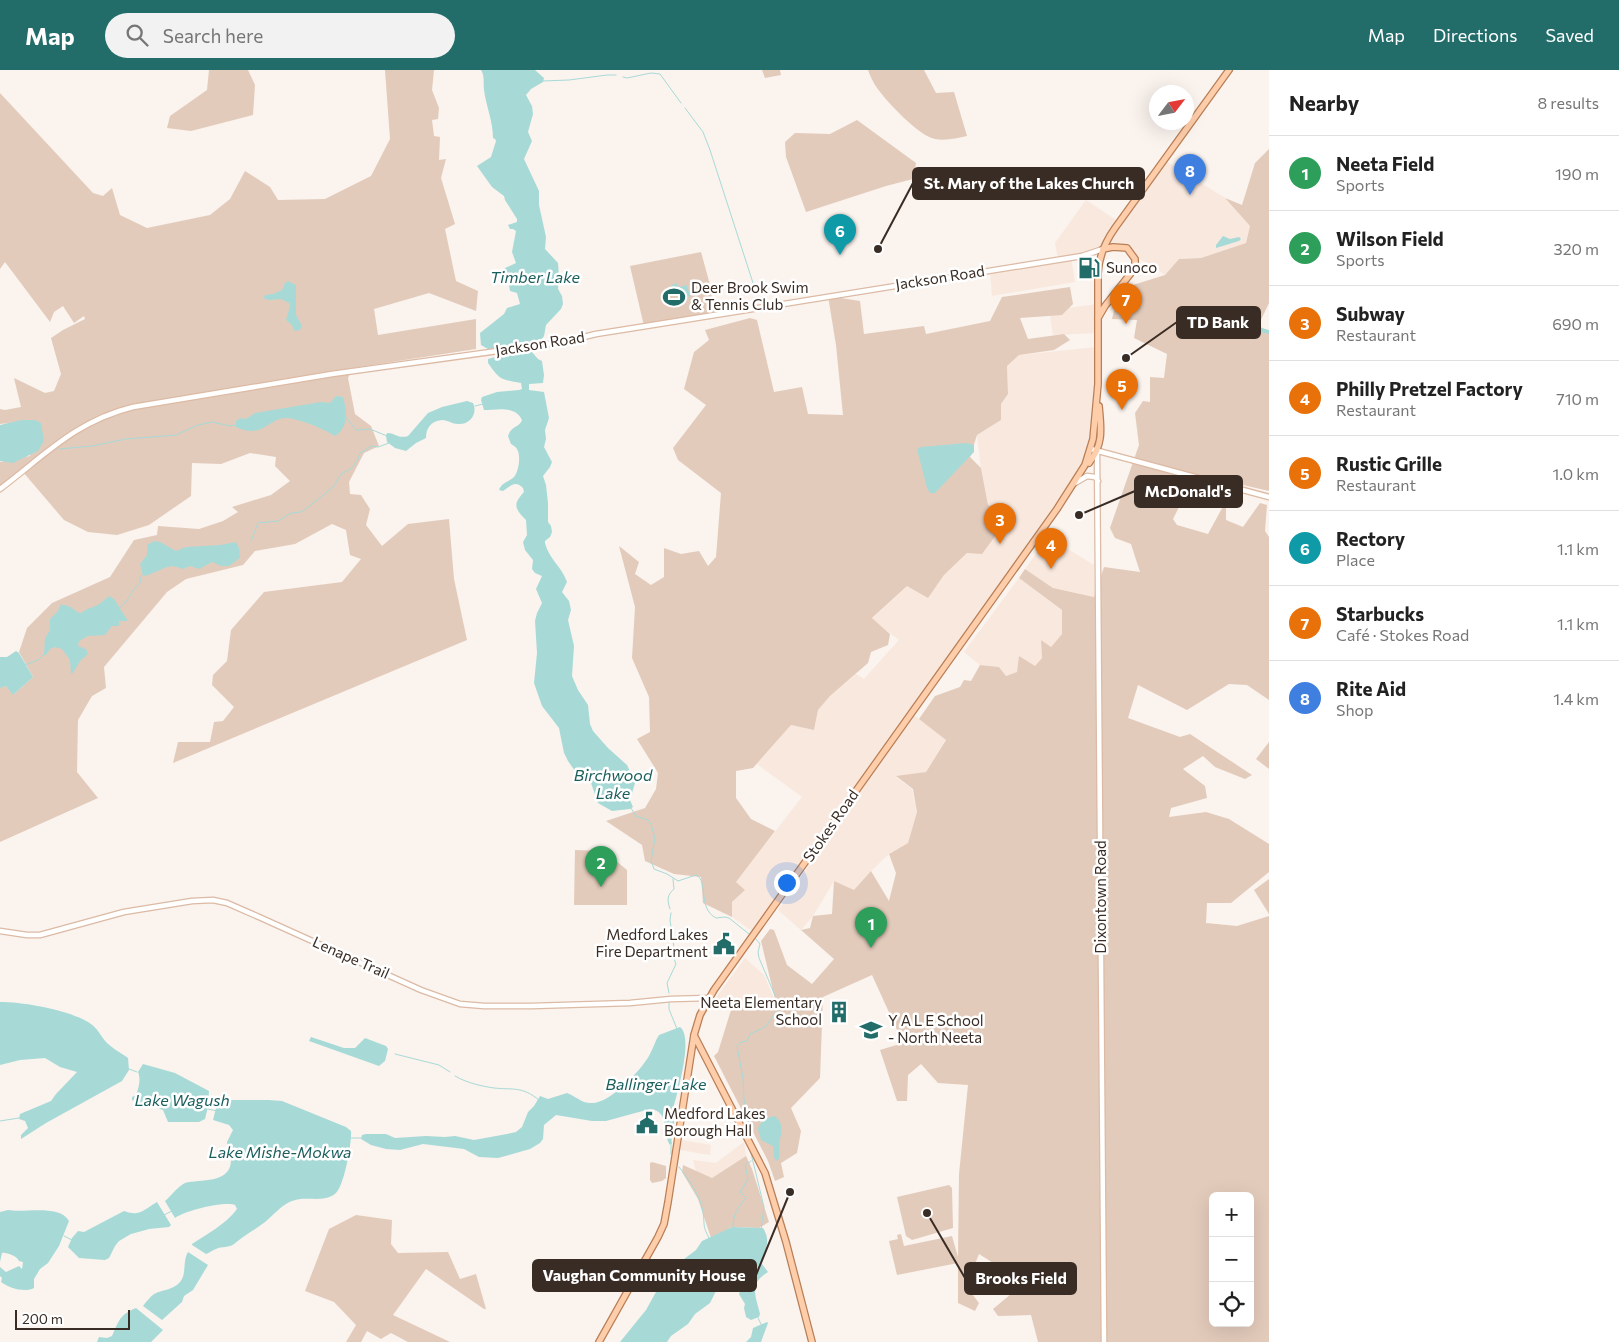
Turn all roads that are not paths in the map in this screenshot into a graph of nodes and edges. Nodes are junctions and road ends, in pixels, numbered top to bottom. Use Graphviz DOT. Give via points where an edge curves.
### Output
graph roads {
  1 [pos="1229,70"];
  2 [pos="1103,250"];
  3 [pos="1098,320"];
  4 [pos="1098,384"];
  5 [pos="1094,450"];
  6 [pos="1098,481"];
  7 [pos="1073,486"];
  8 [pos="0,489"];
  9 [pos="1269,497"];
  10 [pos="0,931"];
  11 [pos="709,998"];
  12 [pos="694,1035"];
  13 [pos="598,1342"];
  14 [pos="812,1342"];
  15 [pos="1104,1342"];
  1 -- 2 [label="main road, Stokes Road" via="1115,228"];
  2 -- 3 [label="main road, Stokes Road" via="1098,266"];
  2 -- 3 [label="main road" via="1127,248 1136,263"];
  2 -- 8 [label="street, Jackson Road" via="563,342 163,401 94,420 76,430"];
  3 -- 4 [label="main road, Stokes Road"];
  4 -- 5 [label="main road, Stokes Road"];
  4 -- 5 [label="main road, Stokes Road" via="1100,435"];
  5 -- 6 [label="street, Dixontown Road"];
  5 -- 7 [label="main road, Stokes Road"];
  5 -- 9 [label="street"];
  6 -- 7 [label="street" via="1087,476"];
  6 -- 15 [label="street, Dixontown Road"];
  7 -- 11 [label="main road, Stokes Road"];
  10 -- 11 [label="street, Lenape Trail" via="46,934 124,912 192,900 213,900 260,917 426,993 460,1004 570,1005"];
  11 -- 12 [label="main road, Stokes Road"];
  12 -- 13 [label="main road, Stokes Road" via="664,1224"];
  12 -- 14 [label="main road" via="765,1173"];
}
